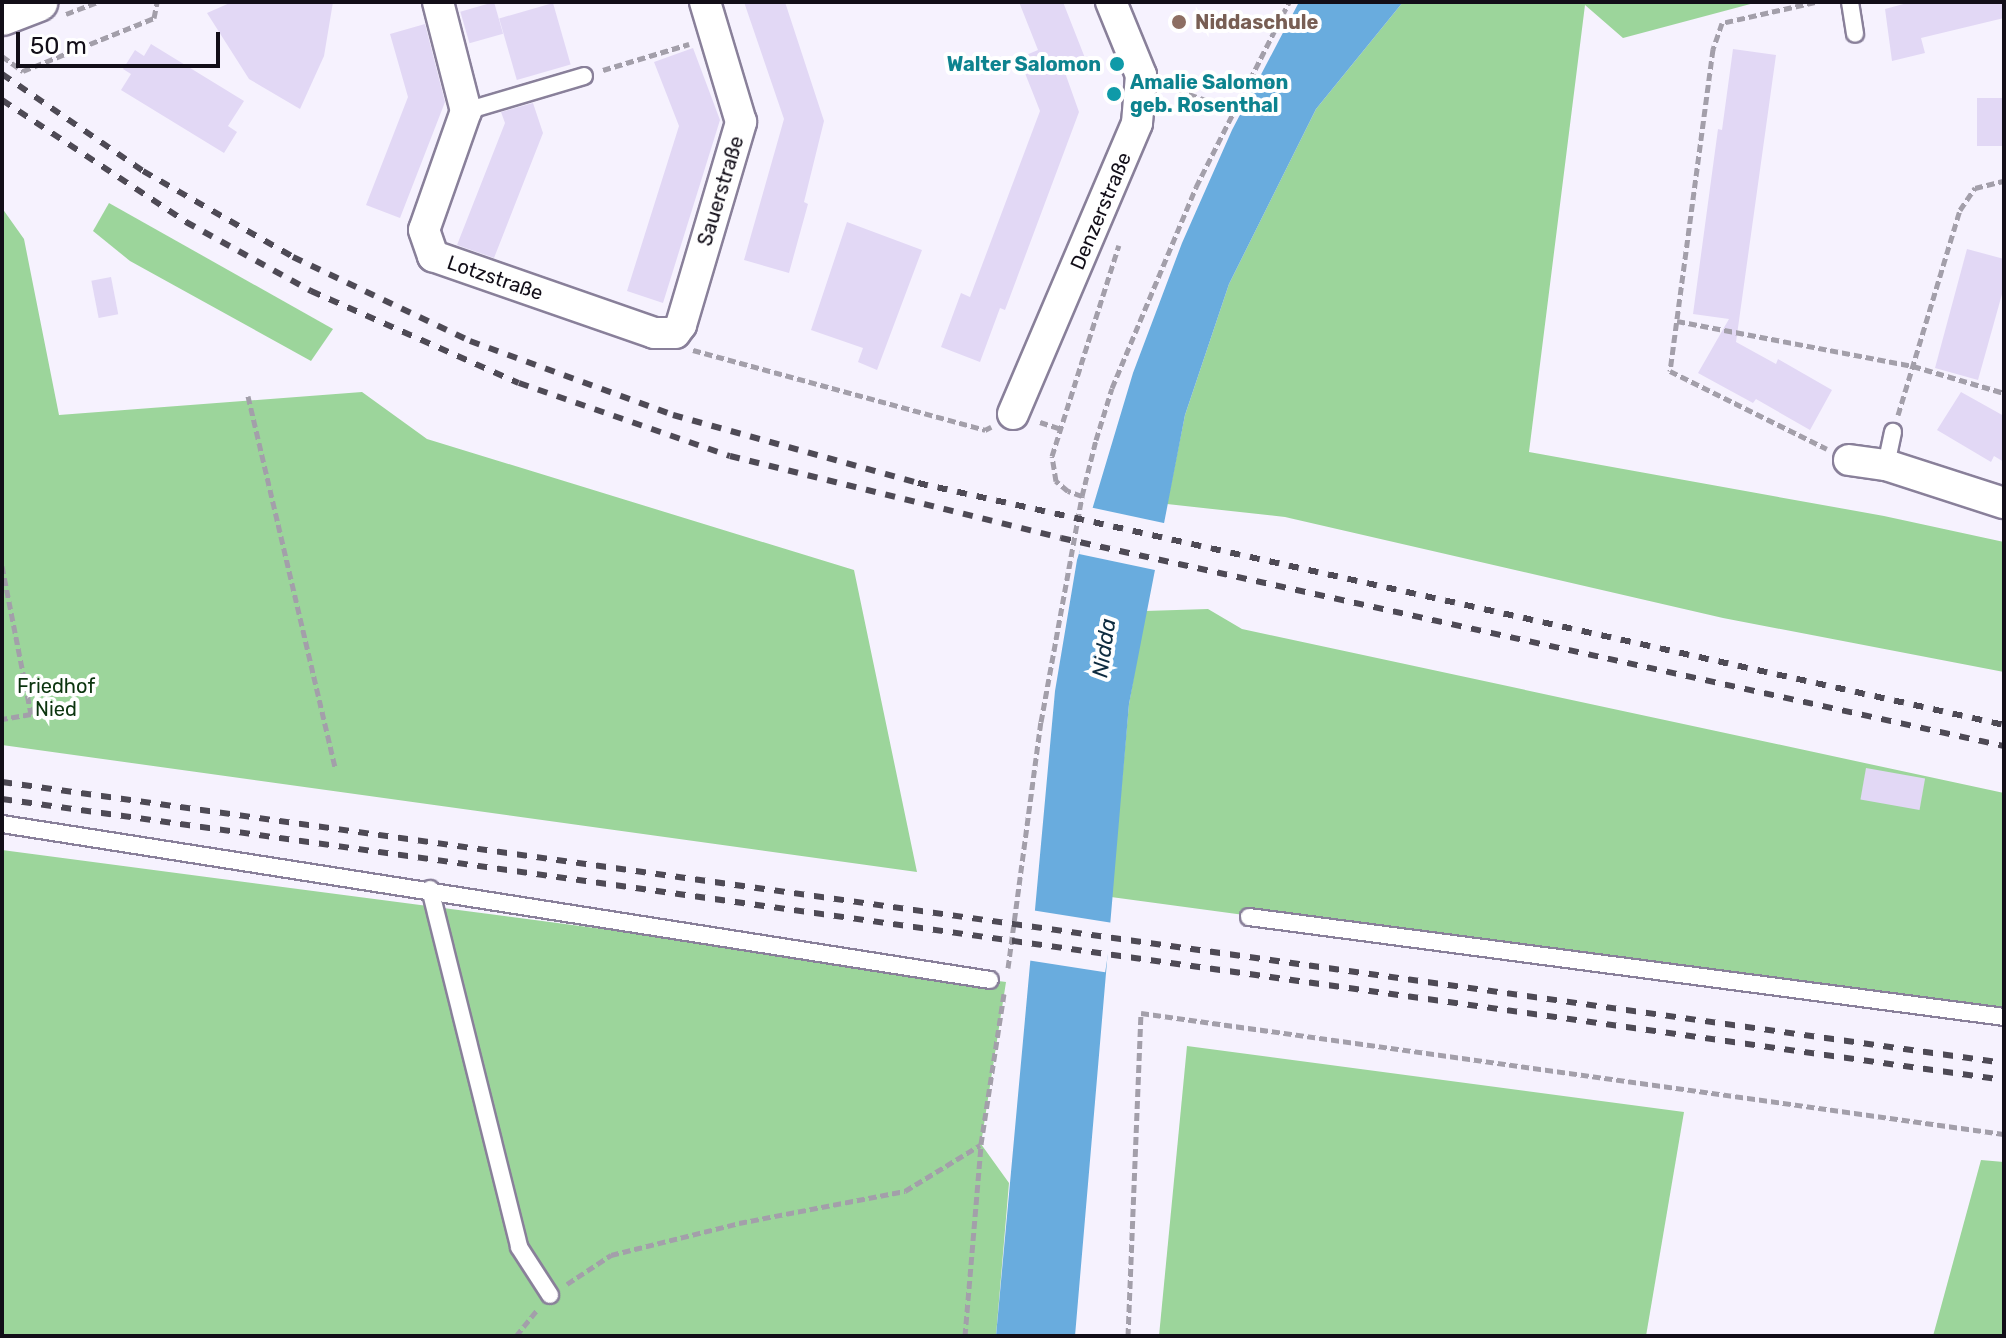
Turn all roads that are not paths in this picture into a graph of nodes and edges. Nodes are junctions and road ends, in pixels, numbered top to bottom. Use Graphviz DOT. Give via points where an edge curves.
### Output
graph roads {
  1 [pos="38,2"];
  2 [pos="438,2"];
  3 [pos="705,2"];
  4 [pos="1111,2"];
  5 [pos="1850,2"];
  6 [pos="2,16"];
  7 [pos="1855,34"];
  8 [pos="584,76"];
  9 [pos="466,111"];
  10 [pos="675,333"];
  11 [pos="1013,414"];
  12 [pos="1893,432"];
  13 [pos="1849,460"];
  14 [pos="1886,465"];
  15 [pos="2004,503"];
  16 [pos="2,824"];
  17 [pos="430,889"];
  18 [pos="1249,917"];
  19 [pos="990,980"];
  20 [pos="2004,1017"];
  21 [pos="550,1295"];
  1 -- 6 [label="street"];
  2 -- 9 [label="street"];
  3 -- 10 [label="street, Sauerstraße" via="741,122"];
  4 -- 11 [label="street, Denzerstraße" via="1141,75 1132,137"];
  5 -- 7 [label="lane"];
  8 -- 9 [label="lane"];
  9 -- 10 [label="street, Lotzstraße" via="424,230 433,256 654,333"];
  12 -- 14 [label="lane"];
  13 -- 14 [label="street"];
  14 -- 15 [label="street"];
  16 -- 17 [label="lane"];
  17 -- 19 [label="lane"];
  17 -- 21 [label="lane" via="519,1247"];
  18 -- 20 [label="lane"];
}
